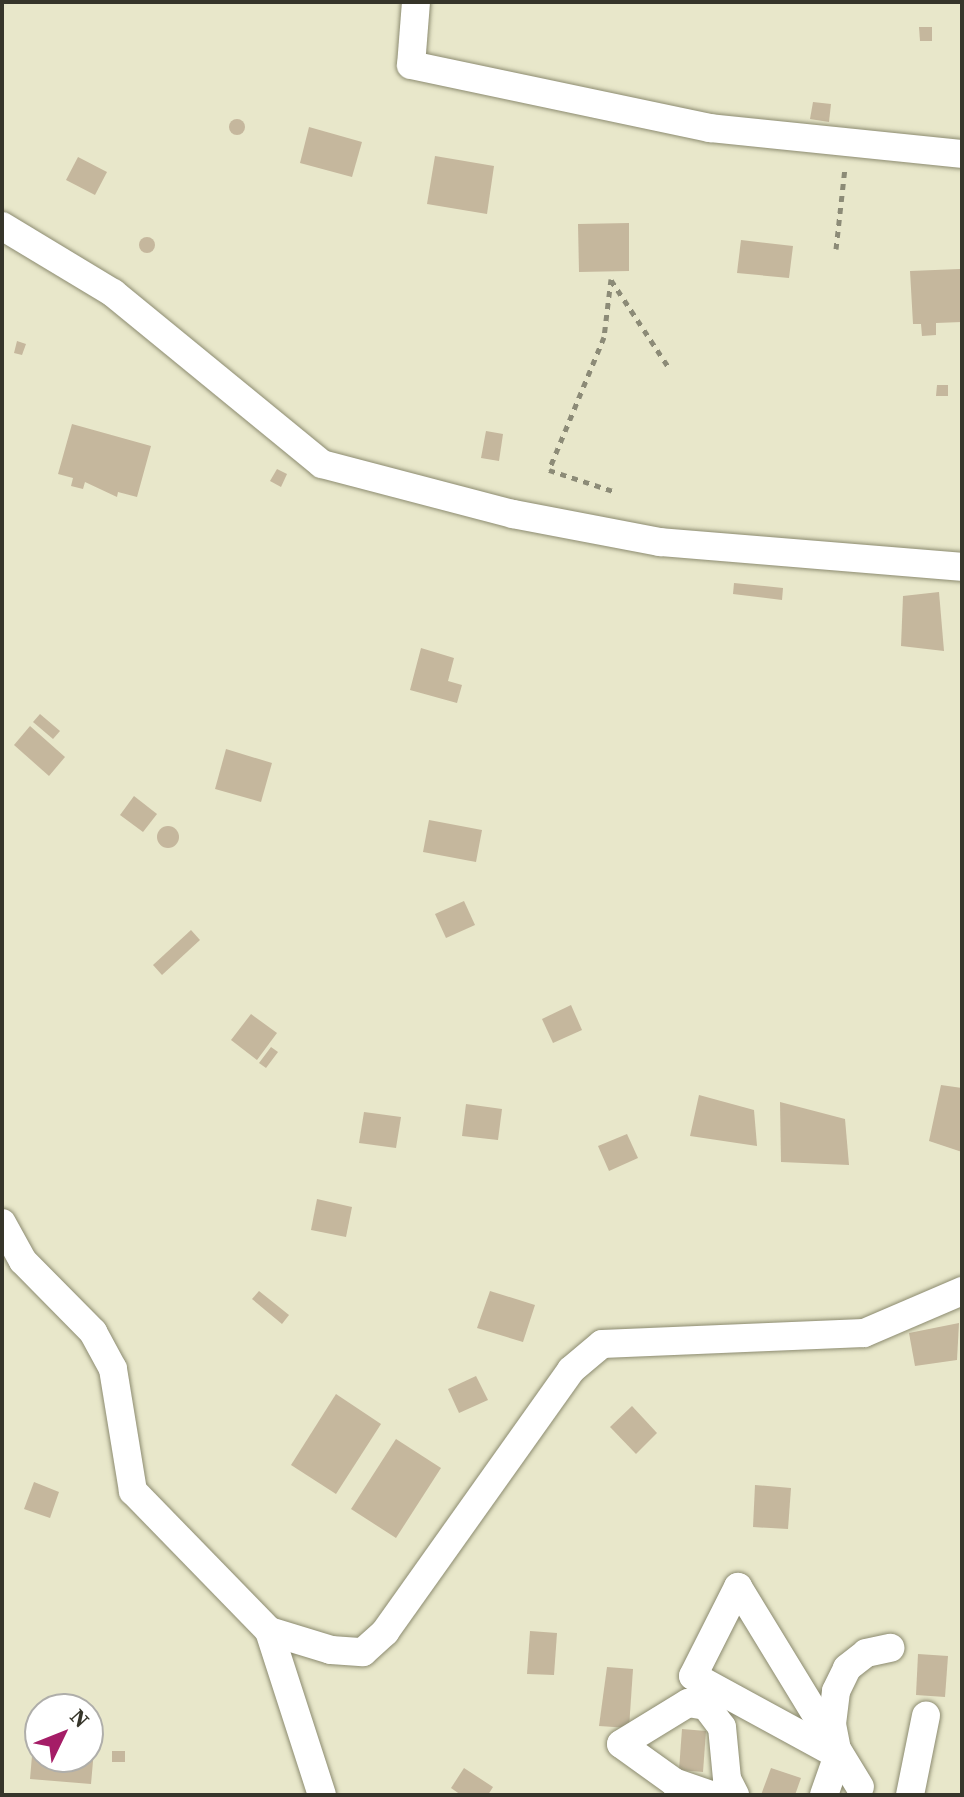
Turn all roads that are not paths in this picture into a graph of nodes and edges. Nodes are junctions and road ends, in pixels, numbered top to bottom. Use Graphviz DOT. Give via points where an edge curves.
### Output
graph roads {
  1 [pos="416,2"];
  2 [pos="962,154"];
  3 [pos="2,226"];
  4 [pos="962,567"];
  5 [pos="2,1223"];
  6 [pos="962,1291"];
  7 [pos="269,1631"];
  8 [pos="890,1648"];
  9 [pos="926,1716"];
  10 [pos="838,1755"];
  11 [pos="865,1792"];
  12 [pos="322,1795"];
  13 [pos="711,1795"];
  14 [pos="735,1795"];
  15 [pos="824,1795"];
  16 [pos="910,1795"];
  1 -- 2 [label="street" via="411,65 703,127"];
  3 -- 4 [label="street" via="113,293 322,464 527,517 660,542"];
  5 -- 7 [label="street" via="23,1261 93,1332 113,1369 133,1491"];
  6 -- 7 [label="street" via="864,1333 602,1344 571,1370 385,1632 363,1652 331,1650"];
  7 -- 12 [label="street"];
  8 -- 10 [label="street" via="866,1653 847,1668 836,1691 832,1724"];
  9 -- 16 [label="street"];
  10 -- 10 [label="street" via="808,1707 738,1587 693,1676"];
  10 -- 11 [label="street"];
  10 -- 15 [label="street"];
  13 -- 14 [label="street" via="674,1782 621,1744 688,1703 706,1706 722,1727 727,1779"];
}
